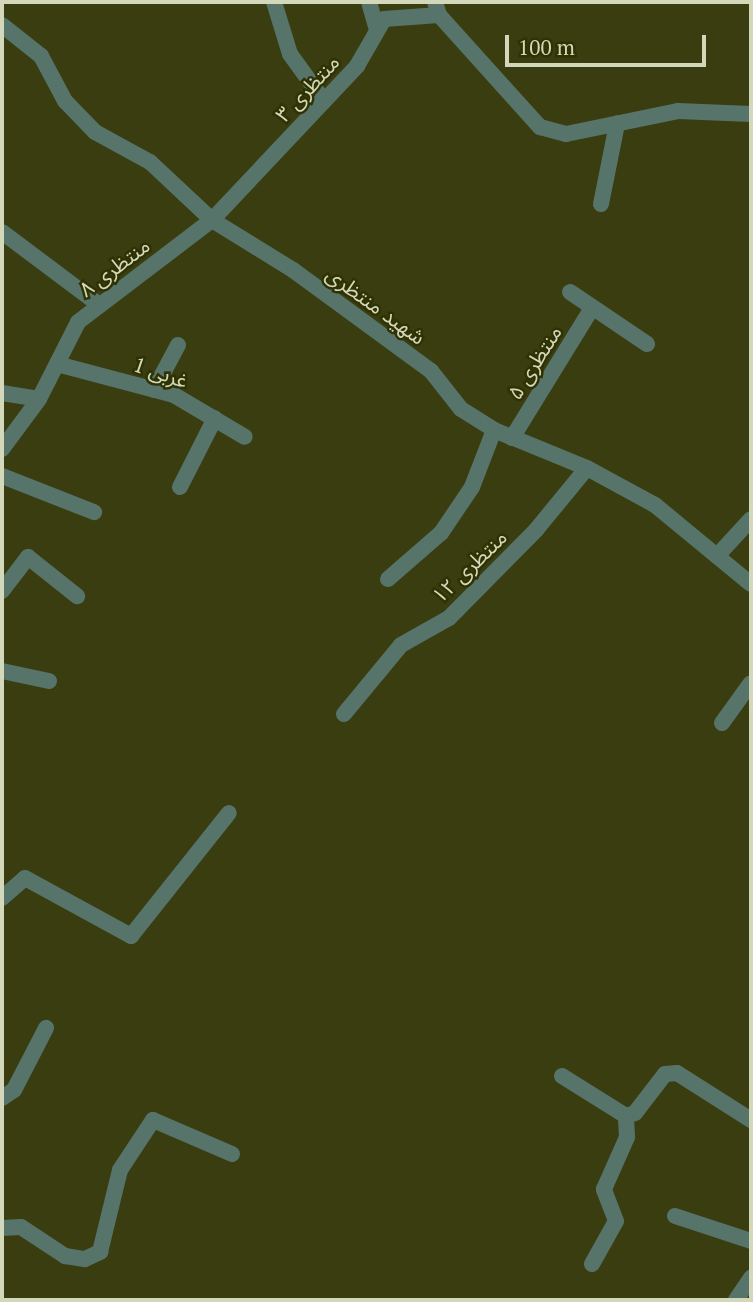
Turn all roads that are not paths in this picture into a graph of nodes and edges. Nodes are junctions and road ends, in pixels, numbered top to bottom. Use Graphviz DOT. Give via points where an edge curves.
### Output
graph roads {
  1 [pos="274,2"];
  2 [pos="369,2"];
  3 [pos="437,8"];
  4 [pos="2,25"];
  5 [pos="376,27"];
  6 [pos="324,100"];
  7 [pos="751,114"];
  8 [pos="617,124"];
  9 [pos="601,204"];
  10 [pos="212,220"];
  11 [pos="2,232"];
  12 [pos="570,292"];
  13 [pos="97,303"];
  14 [pos="592,308"];
  15 [pos="647,344"];
  16 [pos="178,345"];
  17 [pos="57,364"];
  18 [pos="155,390"];
  19 [pos="2,393"];
  20 [pos="40,399"];
  21 [pos="215,418"];
  22 [pos="494,430"];
  23 [pos="245,437"];
  24 [pos="512,438"];
  25 [pos="2,449"];
  26 [pos="587,468"];
  27 [pos="2,476"];
  28 [pos="180,487"];
  29 [pos="94,512"];
  30 [pos="751,519"];
  31 [pos="717,556"];
  32 [pos="388,579"];
  33 [pos="751,583"];
  34 [pos="2,591"];
  35 [pos="77,596"];
  36 [pos="2,671"];
  37 [pos="49,681"];
  38 [pos="751,683"];
  39 [pos="344,714"];
  40 [pos="722,723"];
  41 [pos="229,813"];
  42 [pos="2,898"];
  43 [pos="46,1028"];
  44 [pos="562,1076"];
  45 [pos="2,1098"];
  46 [pos="626,1116"];
  47 [pos="751,1120"];
  48 [pos="232,1154"];
  49 [pos="675,1216"];
  50 [pos="2,1228"];
  51 [pos="751,1241"];
  52 [pos="592,1264"];
  53 [pos="751,1278"];
  54 [pos="736,1300"];
  1 -- 6 [label="street" via="290,54"];
  2 -- 5 [label="street"];
  3 -- 5 [label="street" via="384,19"];
  3 -- 8 [label="street" via="540,127 566,134"];
  4 -- 10 [label="street, شهید منتظری" via="41,56 65,101 95,132 150,162"];
  5 -- 6 [label="street, منتظری ۳" via="357,66"];
  6 -- 10 [label="street, منتظری ۳"];
  7 -- 8 [label="street" via="678,111"];
  8 -- 9 [label="street"];
  10 -- 13 [label="street, منتظری ۸"];
  10 -- 22 [label="street, شهید منتظری" via="293,270 431,371 461,408"];
  11 -- 13 [label="street"];
  12 -- 14 [label="street"];
  13 -- 17 [label="street, منتظری ۸" via="78,322"];
  14 -- 15 [label="street"];
  14 -- 24 [label="street, منتظری ۵"];
  16 -- 18 [label="street"];
  17 -- 18 [label="street, غربی 1"];
  17 -- 20 [label="street, منتظری ۸"];
  18 -- 21 [label="street, غربی 1"];
  19 -- 20 [label="street"];
  20 -- 25 [label="street, منتظری ۸"];
  21 -- 23 [label="street, غربی 1"];
  21 -- 28 [label="street"];
  22 -- 24 [label="street, شهید منتظری"];
  22 -- 32 [label="street" via="472,487 441,533"];
  24 -- 26 [label="street, شهید منتظری"];
  26 -- 31 [label="street, شهید منتظری" via="655,505"];
  26 -- 39 [label="street, منتظری ۱۲" via="536,530 449,618 401,645"];
  27 -- 29 [label="street"];
  30 -- 31 [label="street"];
  31 -- 33 [label="street, شهید منتظری"];
  34 -- 35 [label="street" via="28,558"];
  36 -- 37 [label="street"];
  38 -- 40 [label="street"];
  41 -- 42 [label="street" via="131,936 25,878"];
  43 -- 45 [label="street" via="14,1090"];
  44 -- 46 [label="street"];
  46 -- 47 [label="street" via="635,1113 665,1074 677,1073"];
  46 -- 52 [label="street" via="627,1137 604,1189 616,1221"];
  48 -- 50 [label="street" via="153,1120 120,1170 100,1252 85,1259 65,1256 22,1227"];
  49 -- 51 [label="street"];
  53 -- 54 [label="street"];
}
